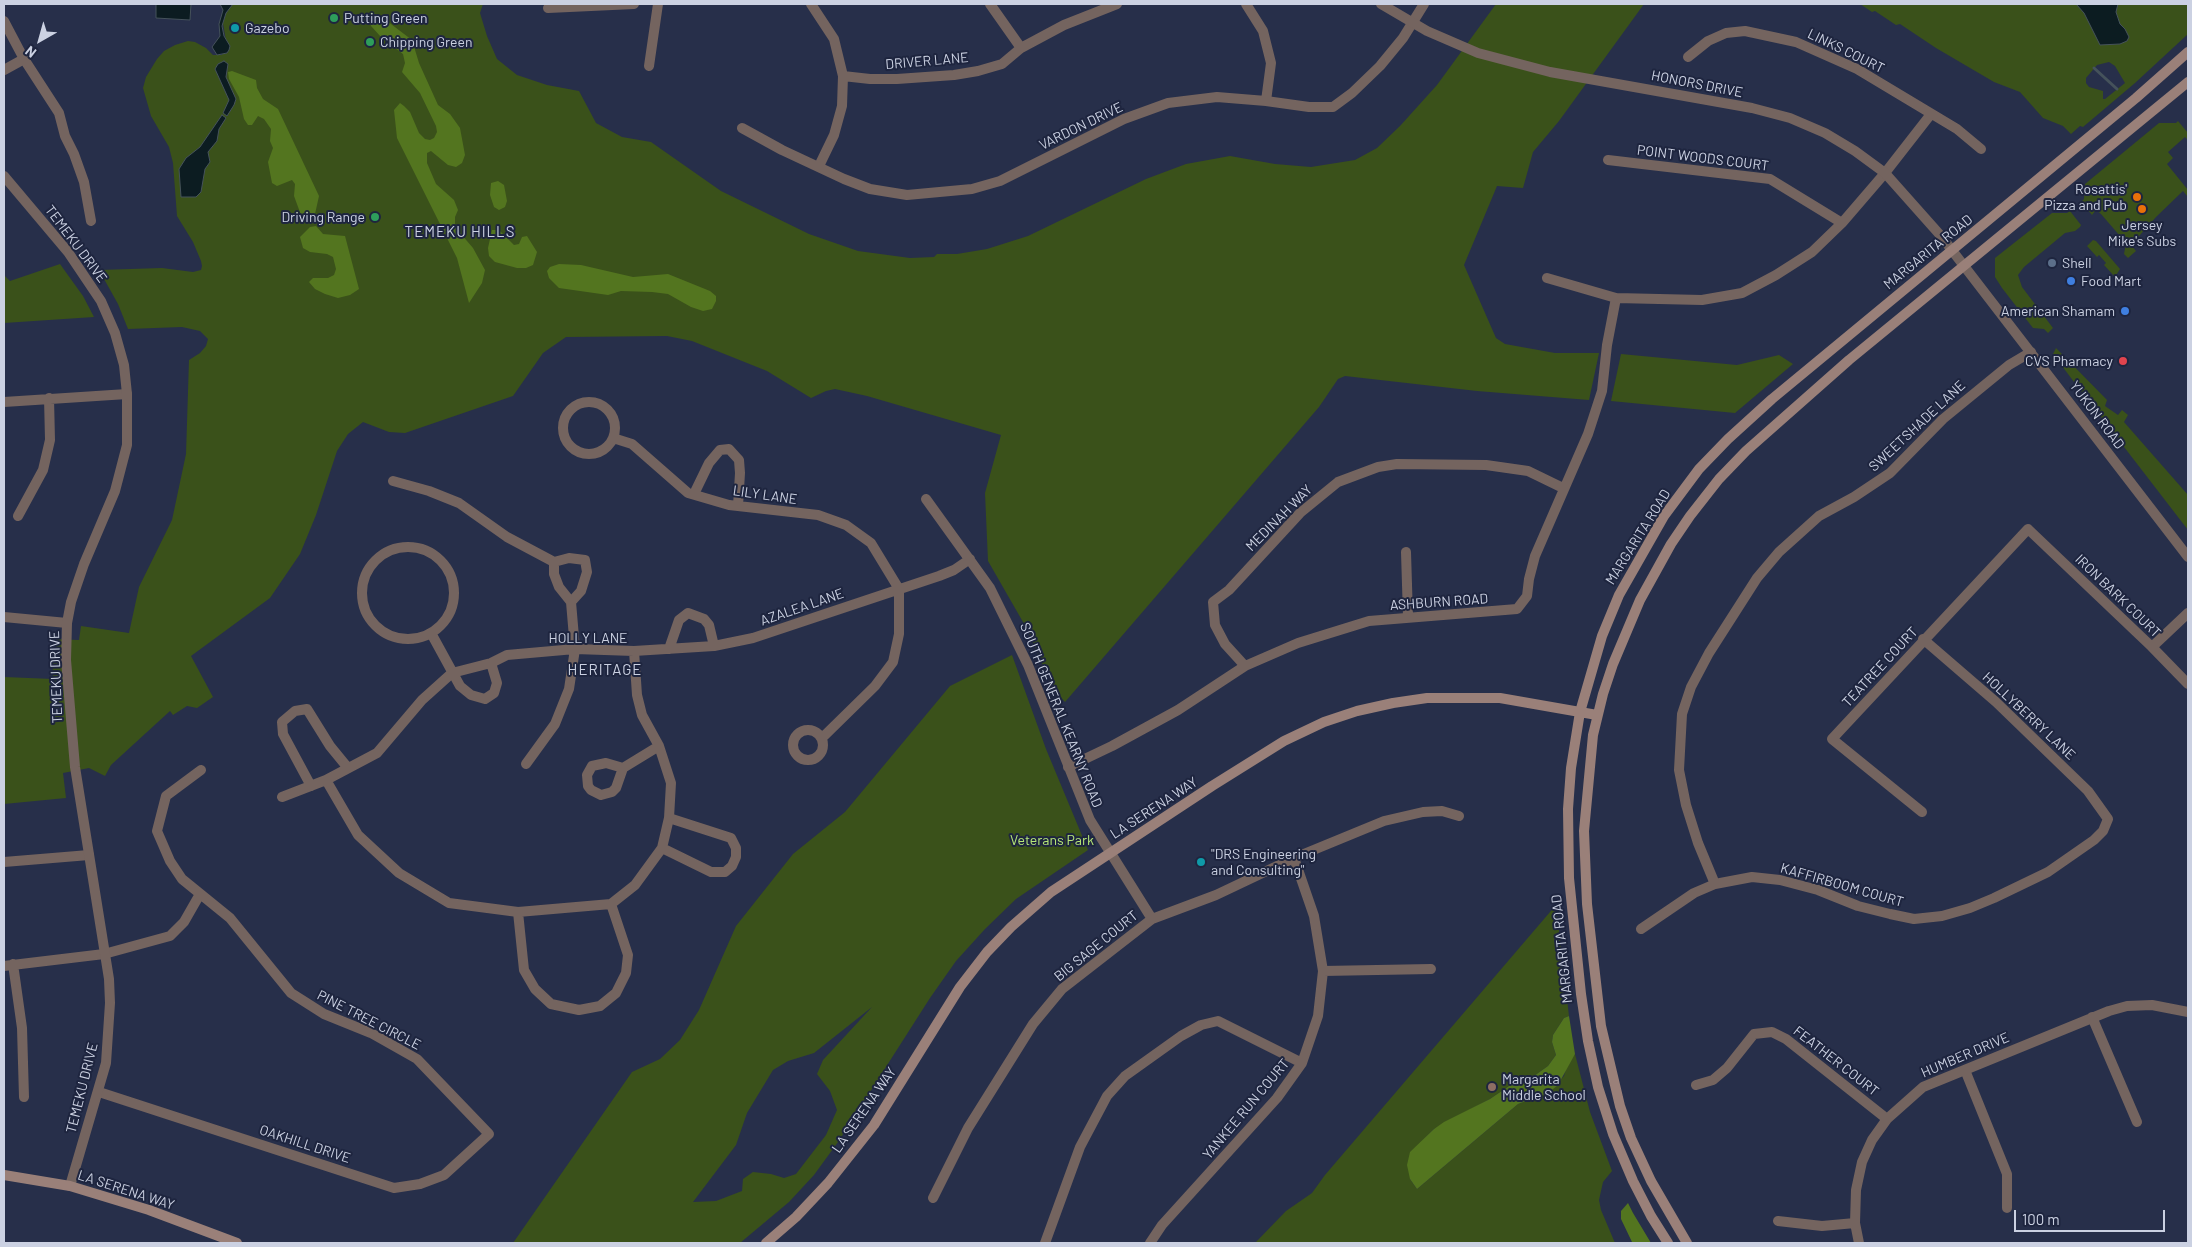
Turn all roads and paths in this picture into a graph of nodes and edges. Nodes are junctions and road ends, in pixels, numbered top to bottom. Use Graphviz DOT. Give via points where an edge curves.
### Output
graph roads {
  1 [pos="634,4"];
  2 [pos="658,4"];
  3 [pos="811,4"];
  4 [pos="990,4"];
  5 [pos="1246,4"];
  6 [pos="1381,4"];
  7 [pos="1424,4"];
  8 [pos="1111,5"];
  9 [pos="548,8"];
  10 [pos="4,20"];
  11 [pos="1412,23"];
  12 [pos="1021,48"];
  13 [pos="2188,52"];
  14 [pos="1688,57"];
  15 [pos="24,59"];
  16 [pos="649,66"];
  17 [pos="4,70"];
  18 [pos="843,76"];
  19 [pos="2188,82"];
  20 [pos="1266,101"];
  21 [pos="1931,114"];
  22 [pos="742,128"];
  23 [pos="1981,149"];
  24 [pos="1608,160"];
  25 [pos="819,166"];
  26 [pos="1885,173"];
  27 [pos="4,176"];
  28 [pos="91,221"];
  29 [pos="1842,223"];
  30 [pos="1952,251"];
  31 [pos="1965,266"];
  32 [pos="1547,278"];
  33 [pos="1616,298"];
  34 [pos="2031,352"];
  35 [pos="127,394"];
  36 [pos="49,398"];
  37 [pos="4,402"];
  38 [pos="613,438"];
  39 [pos="393,480"];
  40 [pos="1563,488"];
  41 [pos="694,494"];
  42 [pos="926,499"];
  43 [pos="738,506"];
  44 [pos="18,516"];
  45 [pos="2028,529"];
  46 [pos="1406,552"];
  47 [pos="2188,557"];
  48 [pos="970,559"];
  49 [pos="554,562"];
  50 [pos="899,589"];
  51 [pos="571,602"];
  52 [pos="2188,613"];
  53 [pos="1408,617"];
  54 [pos="4,618"];
  55 [pos="67,623"];
  56 [pos="431,633"];
  57 [pos="1923,639"];
  58 [pos="714,646"];
  59 [pos="2152,647"];
  60 [pos="575,649"];
  61 [pos="669,649"];
  62 [pos="634,651"];
  63 [pos="491,663"];
  64 [pos="1245,666"];
  65 [pos="452,673"];
  66 [pos="2188,684"];
  67 [pos="1580,712"];
  68 [pos="1597,716"];
  69 [pos="822,738"];
  70 [pos="659,746"];
  71 [pos="526,764"];
  72 [pos="1068,767"];
  73 [pos="348,768"];
  74 [pos="623,768"];
  75 [pos="201,770"];
  76 [pos="326,780"];
  77 [pos="311,786"];
  78 [pos="282,798"];
  79 [pos="1922,812"];
  80 [pos="1459,816"];
  81 [pos="669,818"];
  82 [pos="2108,819"];
  83 [pos="662,848"];
  84 [pos="1111,853"];
  85 [pos="89,855"];
  86 [pos="1294,858"];
  87 [pos="4,862"];
  88 [pos="1716,884"];
  89 [pos="200,894"];
  90 [pos="611,904"];
  91 [pos="518,912"];
  92 [pos="1152,918"];
  93 [pos="1641,929"];
  94 [pos="104,954"];
  95 [pos="9,965"];
  96 [pos="1431,970"];
  97 [pos="1323,971"];
  98 [pos="2188,1012"];
  99 [pos="2092,1017"];
  100 [pos="1302,1063"];
  101 [pos="1965,1070"];
  102 [pos="1696,1085"];
  103 [pos="99,1092"];
  104 [pos="24,1098"];
  105 [pos="1887,1119"];
  106 [pos="2137,1122"];
  107 [pos="489,1134"];
  108 [pos="4,1175"];
  109 [pos="70,1186"];
  110 [pos="933,1198"];
  111 [pos="2006,1208"];
  112 [pos="1778,1221"];
  113 [pos="1856,1223"];
  114 [pos="225,1241"];
  115 [pos="237,1243"];
  116 [pos="766,1243"];
  117 [pos="1045,1243"];
  118 [pos="1150,1243"];
  119 [pos="1668,1243"];
  120 [pos="1687,1243"];
  121 [pos="1859,1243"];
  1 -- 9 [label="street"];
  2 -- 16 [label="street"];
  3 -- 18 [label="street" via="834,39"];
  4 -- 12 [label="street"];
  5 -- 20 [label="street" via="1263,30 1271,63"];
  6 -- 11 [label="street, HONORS DRIVE"];
  7 -- 11 [label="street, VARDON DRIVE"];
  8 -- 12 [label="street, DRIVER LANE" via="1064,24"];
  10 -- 15 [label="street"];
  11 -- 20 [label="street, VARDON DRIVE" via="1380,66 1333,107"];
  11 -- 26 [label="street, HONORS DRIVE" via="1478,53 1511,63 1790,118 1825,133"];
  12 -- 18 [label="street, DRIVER LANE" via="1002,64 954,75 870,80"];
  13 -- 30 [label="main road, MARGARITA ROAD"];
  14 -- 21 [label="street, LINKS COURT" via="1708,41 1726,33 1745,31 1796,42 1857,69"];
  15 -- 17 [label="street"];
  15 -- 28 [label="street" via="58,113 84,182"];
  18 -- 25 [label="street" via="842,106 834,135"];
  19 -- 31 [label="main road"];
  20 -- 25 [label="street, VARDON DRIVE" via="1217,96 1168,104 1124,120 1000,181 972,189 907,195 870,189"];
  21 -- 23 [label="street, LINKS COURT"];
  21 -- 26 [label="street"];
  22 -- 25 [label="street, VARDON DRIVE"];
  24 -- 29 [label="street, POINT WOODS COURT" via="1770,179"];
  26 -- 29 [label="street"];
  26 -- 30 [label="street, HONORS DRIVE"];
  27 -- 35 [label="street, TEMEKU DRIVE" via="68,252 101,301 124,365"];
  29 -- 33 [label="street" via="1812,252 1742,293 1702,300"];
  30 -- 31 [label="street, HONORS DRIVE"];
  30 -- 67 [label="main road, MARGARITA ROAD" via="1772,399 1699,469 1664,516 1619,594 1602,636"];
  31 -- 34 [label="street, YUKON ROAD"];
  31 -- 68 [label="main road" via="1778,421 1719,479 1671,544 1640,600 1613,664"];
  32 -- 33 [label="street"];
  33 -- 40 [label="street, ASHBURN ROAD" via="1602,391 1588,434"];
  34 -- 47 [label="street, YUKON ROAD"];
  34 -- 88 [label="street, SWEETSHADE LANE" via="2009,365 1943,419 1890,473 1819,516 1779,552 1757,578 1709,653 1691,687 1682,714 1679,770 1698,843"];
  35 -- 36 [label="street"];
  35 -- 55 [label="street, TEMEKU DRIVE" via="127,445 115,491 84,564"];
  36 -- 37 [label="street"];
  36 -- 44 [label="street" via="50,440 43,470"];
  38 -- 38 [label="street" via="614,420 603,406 586,402 570,410 565,418 564,435 580,452 588,454 603,450"];
  38 -- 41 [label="street, LILY LANE" via="632,444 674,482"];
  39 -- 49 [label="street" via="459,503 507,537"];
  40 -- 53 [label="street, ASHBURN ROAD" via="1535,556 1527,596 1517,609"];
  40 -- 64 [label="street, MEDINAH WAY" via="1528,472 1491,465 1397,464 1378,467 1338,482 1300,513 1229,590 1213,602 1215,625 1225,644"];
  41 -- 43 [label="street, LILY LANE"];
  41 -- 43 [label="street" via="714,456 720,450 729,449 739,460"];
  42 -- 48 [label="street, SOUTH GENERAL KEARNY ROAD"];
  43 -- 50 [label="street, LILY LANE" via="818,515 846,525 871,543"];
  45 -- 57 [label="street, TEATREE COURT"];
  45 -- 59 [label="street, IRON BARK COURT"];
  46 -- 53 [label="street"];
  48 -- 50 [label="street, AZALEA LANE" via="954,570"];
  48 -- 72 [label="street, SOUTH GENERAL KEARNY ROAD" via="990,588 1028,666"];
  49 -- 51 [label="street" via="558,588"];
  49 -- 51 [label="street" via="569,558 585,560 585,583"];
  50 -- 58 [label="street, AZALEA LANE" via="753,638"];
  50 -- 69 [label="street" via="899,634 893,662 875,686"];
  51 -- 60 [label="street"];
  52 -- 59 [label="street"];
  53 -- 64 [label="street, ASHBURN ROAD" via="1369,621 1330,632"];
  54 -- 55 [label="street"];
  55 -- 85 [label="street, TEMEKU DRIVE" via="66,660 75,767"];
  56 -- 56 [label="street" via="443,624 451,611 454,596 446,567 422,549 392,550 368,569 362,598 366,612 374,625 401,639 417,639"];
  56 -- 65 [label="street"];
  57 -- 79 [label="street, TEATREE COURT" via="1832,739"];
  57 -- 82 [label="street, HOLLYBERRY LANE" via="1996,702 2088,791"];
  58 -- 61 [label="street, AZALEA LANE"];
  58 -- 61 [label="street" via="709,625 704,619 688,613 679,620"];
  59 -- 66 [label="street, IRON BARK COURT"];
  60 -- 62 [label="street, HOLLY LANE"];
  60 -- 63 [label="street, HOLLY LANE" via="507,655"];
  60 -- 71 [label="street" via="569,689 555,724"];
  61 -- 62 [label="street, AZALEA LANE"];
  62 -- 70 [label="street, HOLLY LANE" via="642,716"];
  63 -- 65 [label="street, HOLLY LANE"];
  63 -- 65 [label="street" via="497,683 494,693 485,699 471,695"];
  64 -- 72 [label="street, ASHBURN ROAD" via="1178,710"];
  65 -- 73 [label="street, HOLLY LANE" via="422,700 377,753"];
  67 -- 68 [label="main road, LA SERENA WAY"];
  67 -- 84 [label="main road, LA SERENA WAY" via="1500,698 1427,698 1357,711 1284,741"];
  67 -- 119 [label="main road, MARGARITA ROAD" via="1568,809 1569,878 1574,946 1588,1042 1613,1134 1651,1216"];
  68 -- 120 [label="main road" via="1589,769 1584,861 1601,1026 1620,1106 1632,1138 1651,1181"];
  70 -- 74 [label="street"];
  70 -- 81 [label="street, HOLLY LANE" via="671,783"];
  72 -- 84 [label="street, SOUTH GENERAL KEARNY ROAD" via="1090,820"];
  73 -- 76 [label="street, HOLLY LANE"];
  73 -- 77 [label="street" via="306,709 295,711 282,722 284,734"];
  75 -- 89 [label="street, PINE TREE CIRCLE" via="166,796 157,831 182,878"];
  76 -- 77 [label="street, HOLLY LANE"];
  76 -- 91 [label="street" via="358,835 399,873 449,902"];
  77 -- 78 [label="street, HOLLY LANE"];
  80 -- 86 [label="street, BIG SAGE COURT" via="1442,811 1406,815"];
  81 -- 83 [label="street, HOLLY LANE"];
  81 -- 83 [label="street" via="731,838 736,857 725,872 712,872"];
  82 -- 88 [label="street, KAFFIRBOOM COURT" via="2094,840 2048,872 1970,908 1942,916 1914,919 1890,914 1780,880 1752,877"];
  83 -- 90 [label="street, HOLLY LANE" via="635,885"];
  84 -- 92 [label="street, SOUTH GENERAL KEARNY ROAD"];
  84 -- 116 [label="main road, LA SERENA WAY" via="1051,892 987,952 960,987 874,1125 828,1183"];
  85 -- 87 [label="street"];
  85 -- 94 [label="street, TEMEKU DRIVE"];
  86 -- 92 [label="street, BIG SAGE COURT" via="1222,892"];
  86 -- 97 [label="street, YANKEE RUN COURT" via="1314,916"];
  88 -- 93 [label="street, KAFFIRBOOM COURT" via="1694,893"];
  89 -- 94 [label="street" via="184,922 170,936"];
  89 -- 107 [label="street, PINE TREE CIRCLE" via="230,918 291,993 324,1014 371,1033 417,1059"];
  90 -- 91 [label="street"];
  90 -- 91 [label="street" via="628,955 626,973 616,993 600,1006 579,1010 551,1004 524,970"];
  92 -- 110 [label="street, BIG SAGE COURT" via="1062,989 1033,1024 968,1128"];
  94 -- 95 [label="street"];
  94 -- 103 [label="street, TEMEKU DRIVE" via="110,1003 109,1032"];
  95 -- 104 [label="street" via="22,1028"];
  96 -- 97 [label="street"];
  97 -- 100 [label="street, YANKEE RUN COURT" via="1318,1016"];
  98 -- 99 [label="street, HUMBER DRIVE" via="2152,1005 2127,1006"];
  99 -- 101 [label="street, HUMBER DRIVE"];
  99 -- 106 [label="street"];
  100 -- 117 [label="street" via="1218,1021 1201,1024 1181,1036 1125,1076 1107,1096 1080,1147"];
  100 -- 118 [label="street, YANKEE RUN COURT" via="1277,1098 1162,1224"];
  101 -- 105 [label="street, HUMBER DRIVE" via="1923,1087"];
  101 -- 111 [label="street" via="2007,1174"];
  102 -- 105 [label="street, FEATHER COURT" via="1713,1080 1727,1068 1754,1034 1772,1032 1786,1039"];
  103 -- 107 [label="street, OAKHILL DRIVE" via="394,1188 420,1184 444,1175"];
  103 -- 109 [label="street, TEMEKU DRIVE"];
  105 -- 113 [label="street, HUMBER DRIVE" via="1862,1162 1856,1190"];
  108 -- 109 [label="main road, LA SERENA WAY"];
  109 -- 114 [label="main road, LA SERENA WAY" via="149,1210"];
  112 -- 113 [label="street" via="1822,1226"];
  113 -- 121 [label="street, HUMBER DRIVE"];
  114 -- 115 [label="main road, LA SERENA WAY"];
}
